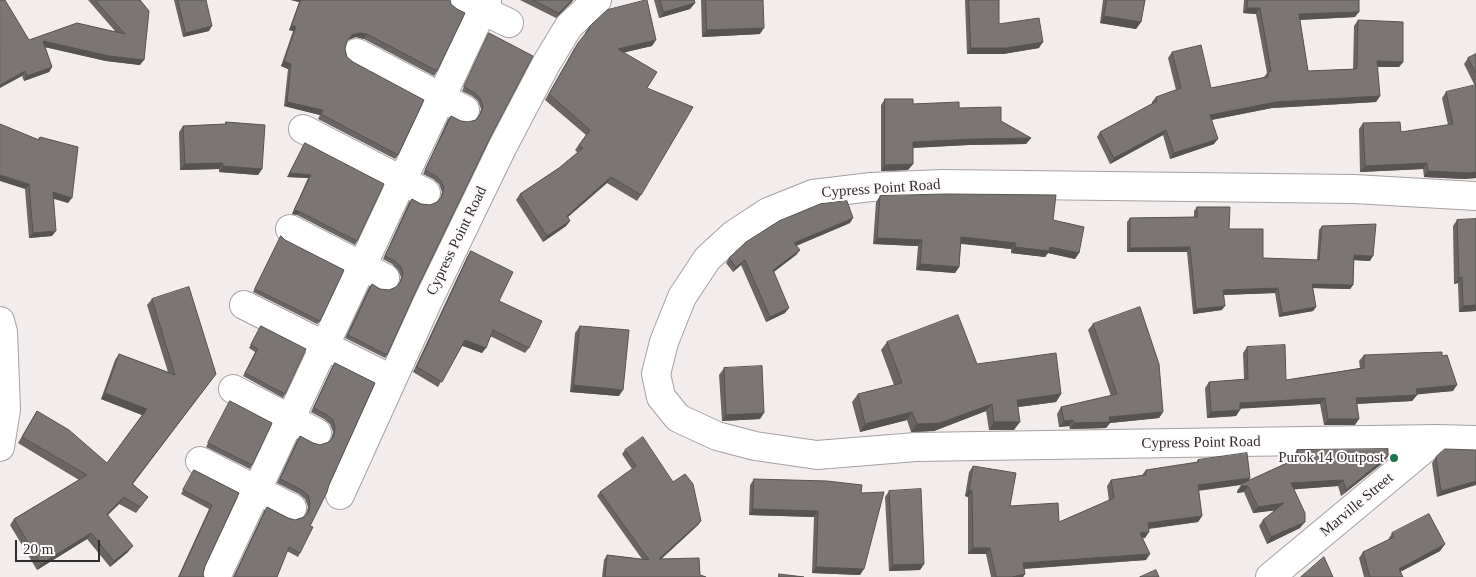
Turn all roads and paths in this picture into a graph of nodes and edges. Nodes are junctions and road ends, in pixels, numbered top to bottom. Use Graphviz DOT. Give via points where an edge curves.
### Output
graph roads {
  1 [pos="597,0"];
  2 [pos="477,3"];
  3 [pos="509,23"];
  4 [pos="357,53"];
  5 [pos="454,103"];
  6 [pos="303,129"];
  7 [pos="414,187"];
  8 [pos="1476,196"];
  9 [pos="290,230"];
  10 [pos="373,272"];
  11 [pos="244,305"];
  12 [pos="0,322"];
  13 [pos="324,346"];
  14 [pos="391,379"];
  15 [pos="233,389"];
  16 [pos="290,420"];
  17 [pos="317,433"];
  18 [pos="1436,439"];
  19 [pos="1476,440"];
  20 [pos="0,447"];
  21 [pos="200,461"];
  22 [pos="257,490"];
  23 [pos="340,495"];
  24 [pos="292,508"];
  25 [pos="216,577"];
  26 [pos="1270,577"];
  1 -- 14 [label="street, Cypress Point Road" via="569,26 546,64 468,216"];
  2 -- 3 [label="street"];
  2 -- 5 [label="street"];
  4 -- 5 [label="street"];
  5 -- 7 [label="street"];
  6 -- 7 [label="street"];
  7 -- 10 [label="street"];
  8 -- 18 [label="street, Cypress Point Road" via="1354,189 953,184 871,187 813,194 768,212 733,235 707,259 682,296 664,342 656,374 661,397 678,418 717,436 755,446 817,454 916,447"];
  9 -- 10 [label="street"];
  10 -- 13 [label="street"];
  11 -- 13 [label="street"];
  12 -- 20 [label="street" via="6,409"];
  13 -- 14 [label="street"];
  13 -- 16 [label="street"];
  14 -- 23 [label="street, Cypress Point Road"];
  15 -- 16 [label="street"];
  16 -- 17 [label="street"];
  16 -- 22 [label="street"];
  18 -- 19 [label="street"];
  18 -- 26 [label="street, Marville Street"];
  21 -- 22 [label="street"];
  22 -- 24 [label="street"];
  22 -- 25 [label="street"];
}
